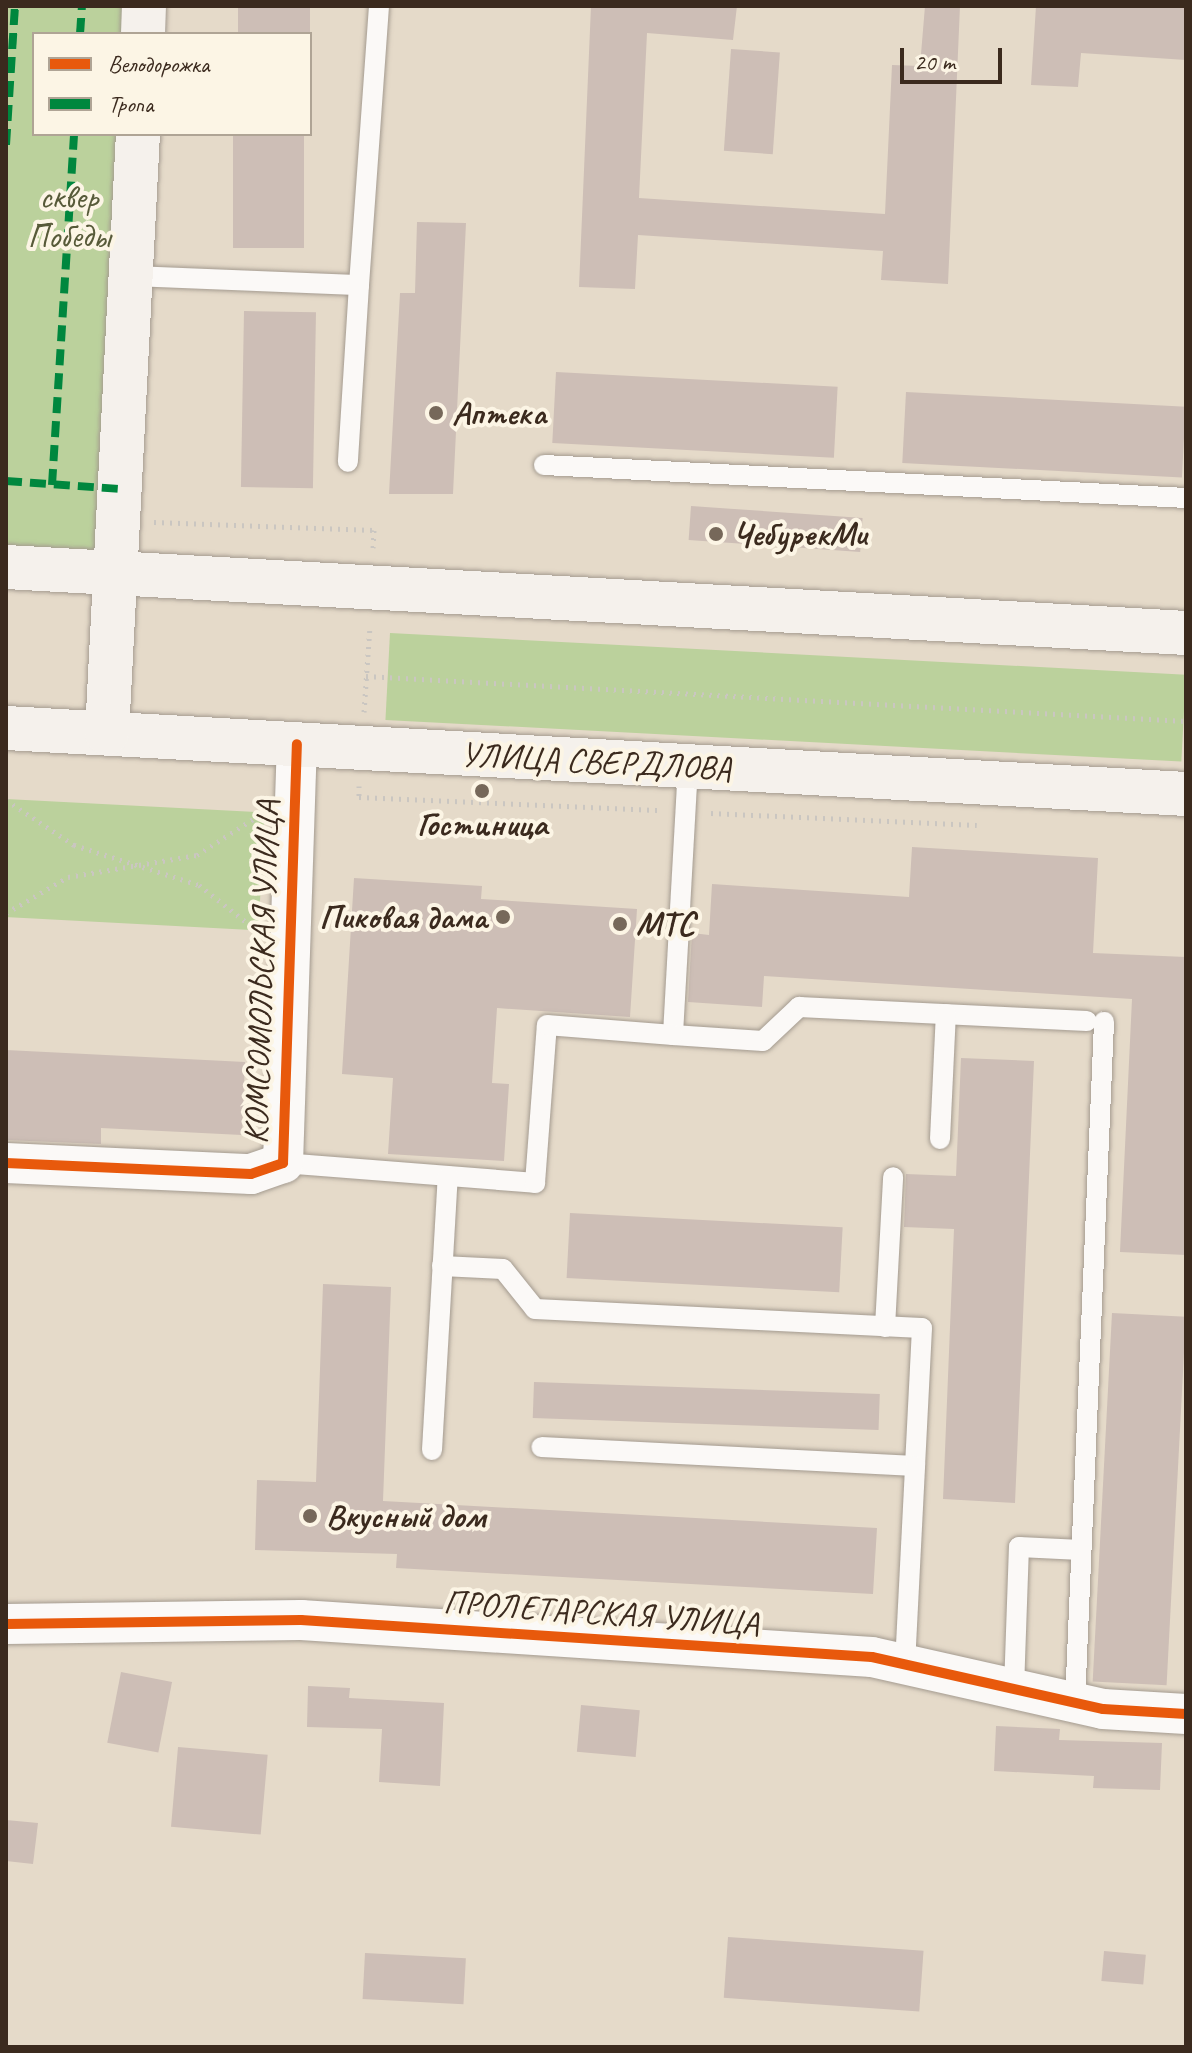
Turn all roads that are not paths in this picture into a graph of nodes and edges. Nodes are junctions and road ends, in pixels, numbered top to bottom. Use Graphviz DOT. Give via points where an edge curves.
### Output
graph roads {
  1 [pos="144,6"];
  2 [pos="379,6"];
  3 [pos="143,32"];
  4 [pos="138,136"];
  5 [pos="130,276"];
  6 [pos="359,285"];
  7 [pos="348,462"];
  8 [pos="544,465"];
  9 [pos="1186,498"];
  10 [pos="6,567"];
  11 [pos="115,573"];
  12 [pos="1186,633"];
  13 [pos="6,728"];
  14 [pos="107,733"];
  15 [pos="297,744"];
  16 [pos="688,766"];
  17 [pos="1186,794"];
  18 [pos="946,1014"];
  19 [pos="673,1035"];
  20 [pos="940,1139"];
  21 [pos="6,1163"];
  22 [pos="283,1163"];
  23 [pos="448,1176"];
  24 [pos="893,1177"];
  25 [pos="442,1266"];
  26 [pos="885,1327"];
  27 [pos="541,1447"];
  28 [pos="432,1450"];
  29 [pos="915,1466"];
  30 [pos="1081,1550"];
  31 [pos="6,1624"];
  32 [pos="905,1665"];
  33 [pos="1014,1689"];
  34 [pos="1075,1703"];
  35 [pos="1186,1714"];
  1 -- 3 [label="main road"];
  2 -- 6 [label="lane"];
  4 -- 5 [label="main road"];
  5 -- 6 [label="lane"];
  5 -- 11 [label="main road"];
  6 -- 7 [label="lane"];
  8 -- 9 [label="lane"];
  10 -- 11 [label="main road"];
  11 -- 12 [label="main road"];
  11 -- 14 [label="main road"];
  13 -- 14 [label="main road, УЛИЦА СВЕРДЛОВА"];
  14 -- 15 [label="main road, УЛИЦА СВЕРДЛОВА"];
  15 -- 16 [label="main road, УЛИЦА СВЕРДЛОВА"];
  15 -- 22 [label="street, КОМСОМОЛЬСКАЯ УЛИЦА"];
  16 -- 17 [label="main road, УЛИЦА СВЕРДЛОВА"];
  16 -- 19 [label="lane"];
  18 -- 19 [label="lane" via="799,1007 763,1041"];
  18 -- 20 [label="lane"];
  18 -- 30 [label="lane" via="1096,1021"];
  19 -- 23 [label="lane" via="547,1025 535,1183"];
  21 -- 22 [label="street, КОМСОМОЛЬСКАЯ УЛИЦА" via="251,1174"];
  22 -- 23 [label="lane"];
  23 -- 25 [label="lane"];
  24 -- 26 [label="lane"];
  25 -- 26 [label="lane" via="503,1269 535,1309"];
  25 -- 28 [label="lane"];
  26 -- 29 [label="lane" via="922,1328"];
  27 -- 29 [label="lane"];
  29 -- 32 [label="lane"];
  30 -- 33 [label="lane" via="1019,1547"];
  30 -- 34 [label="lane"];
  31 -- 32 [label="street, ПРОЛЕТАРСКАЯ УЛИЦА" via="301,1620 872,1657"];
  32 -- 33 [label="street, ПРОЛЕТАРСКАЯ УЛИЦА"];
  33 -- 34 [label="street, ПРОЛЕТАРСКАЯ УЛИЦА"];
  34 -- 35 [label="street, ПРОЛЕТАРСКАЯ УЛИЦА"];
}
